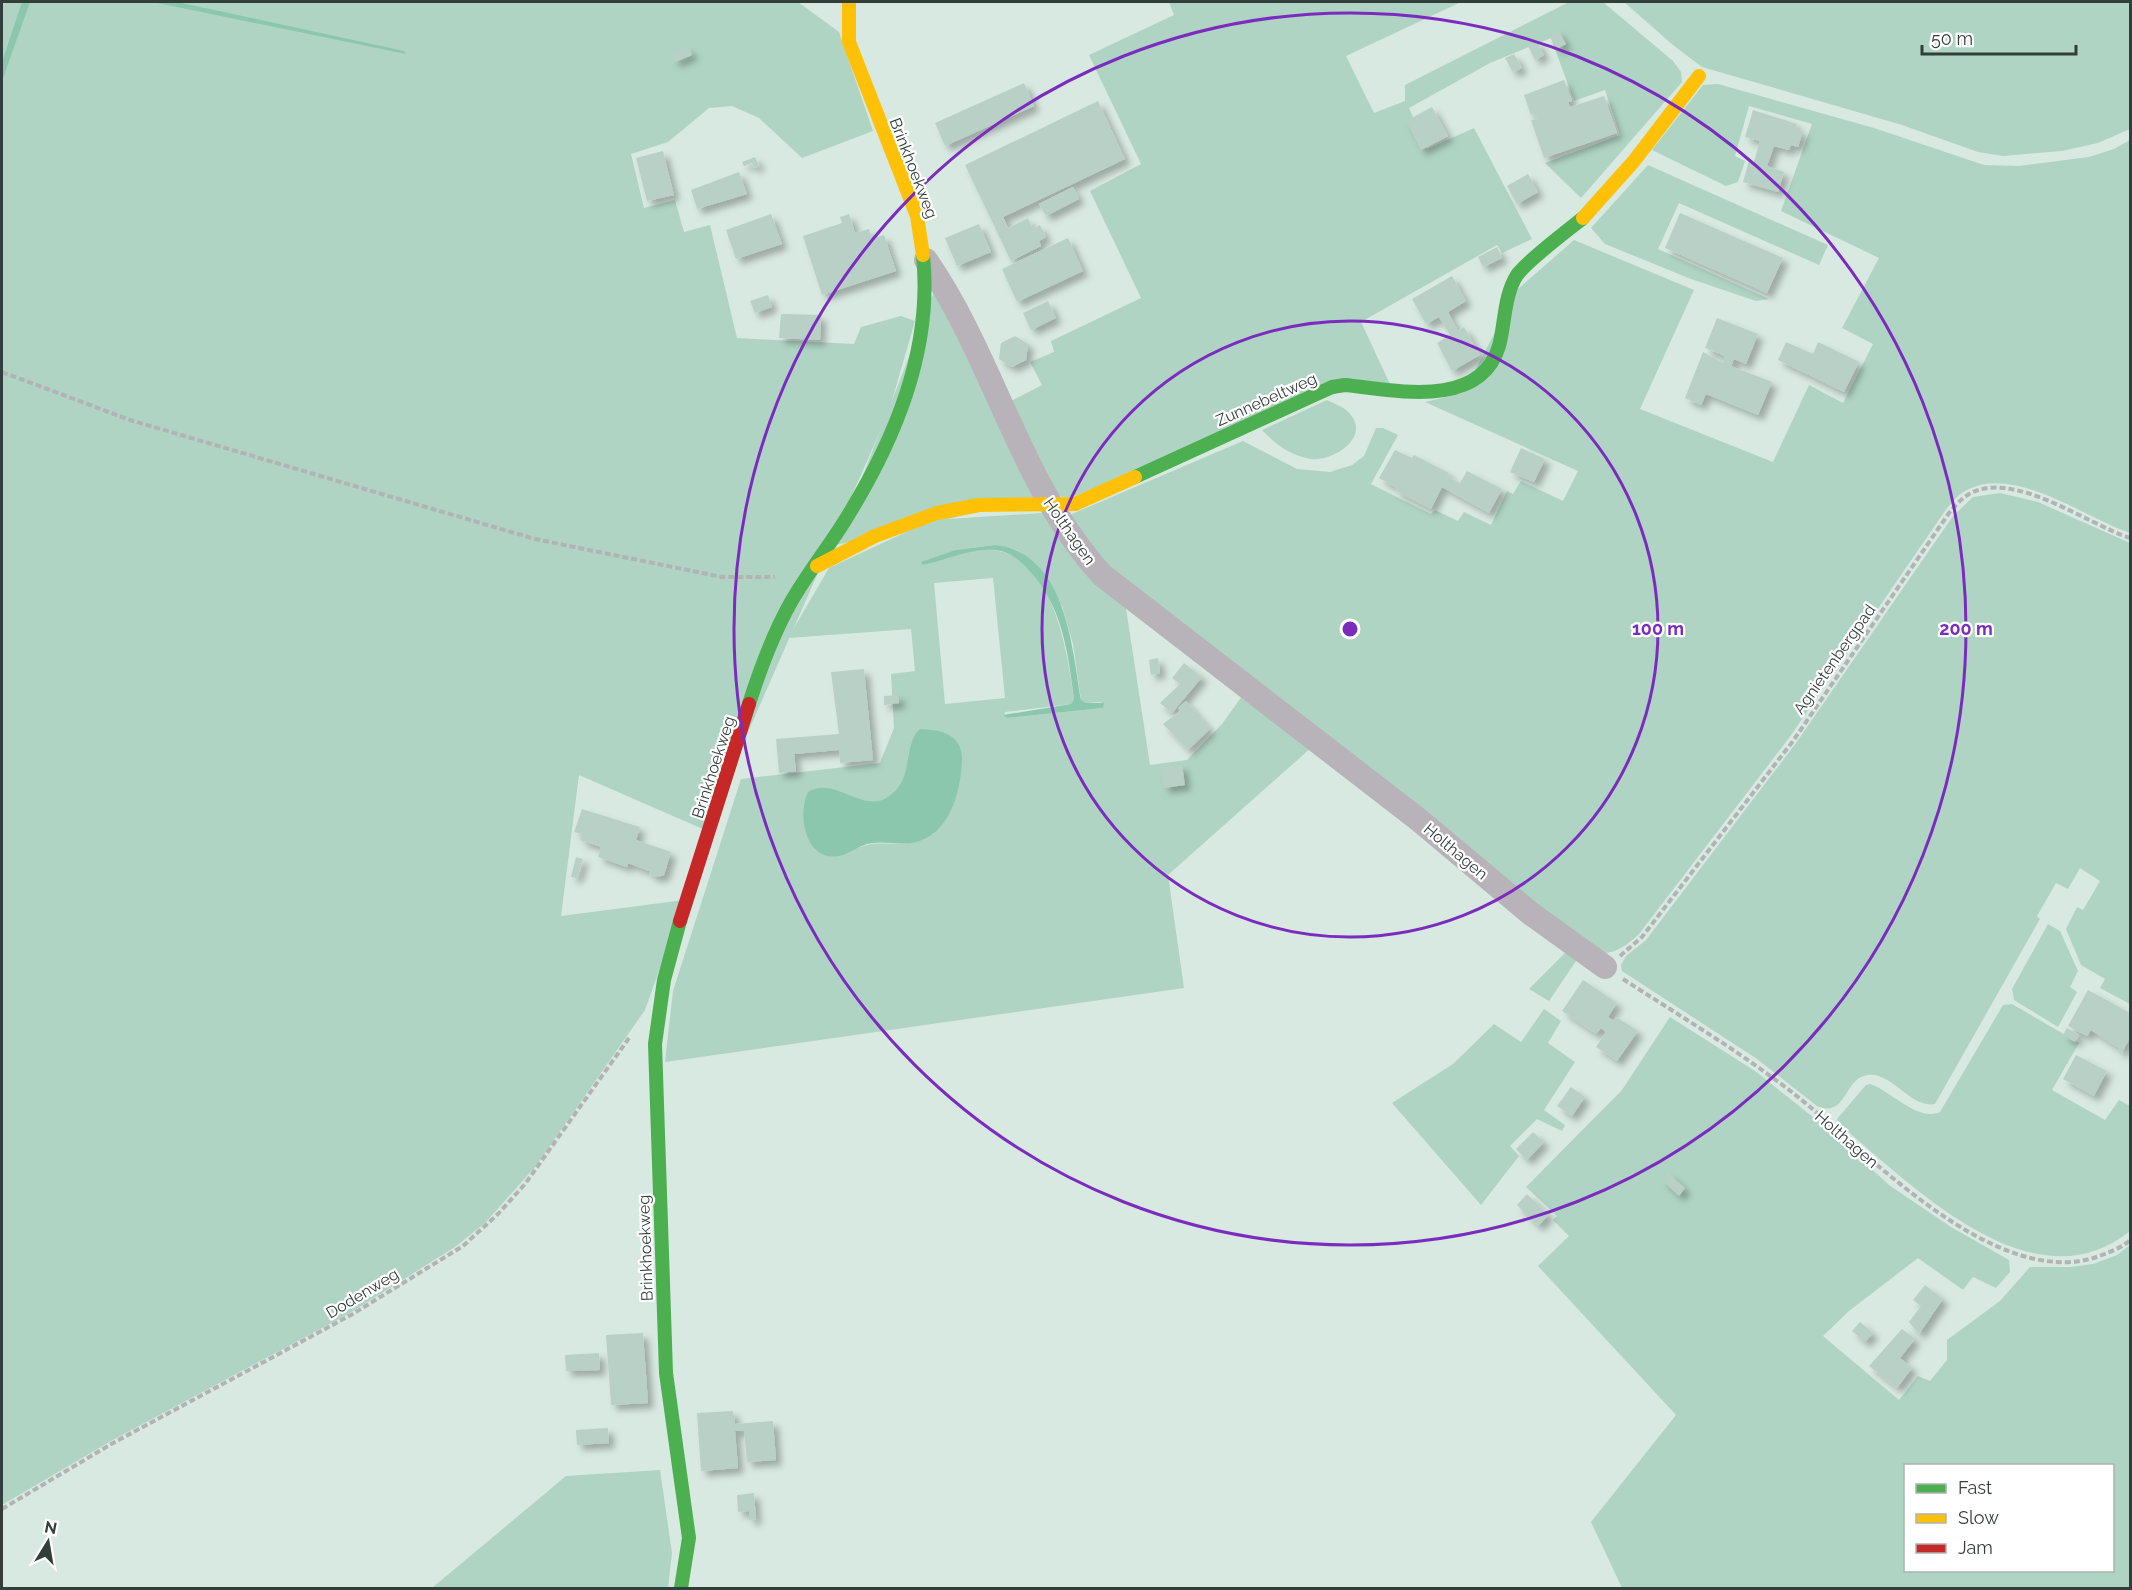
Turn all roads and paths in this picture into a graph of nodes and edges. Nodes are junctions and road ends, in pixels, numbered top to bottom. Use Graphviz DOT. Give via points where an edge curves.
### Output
graph roads {
  1 [pos="849,2"];
  2 [pos="1699,76"];
  3 [pos="926,260"];
  4 [pos="2,372"];
  5 [pos="1050,506"];
  6 [pos="2130,538"];
  7 [pos="815,567"];
  8 [pos="778,577"];
  9 [pos="1605,967"];
  10 [pos="634,1031"];
  11 [pos="2130,1240"];
  12 [pos="2,1509"];
  13 [pos="681,1588"];
  1 -- 3 [label="street, Brinkhoekweg" via="849,42 916,216"];
  2 -- 5 [label="street, Zunnebeltweg" via="1593,207 1518,274 1496,354 1479,377 1454,388 1431,392 1332,387 1075,504"];
  3 -- 5 [label="street, Holthagen" via="985,364"];
  3 -- 7 [label="street, Brinkhoekweg" via="924,321 902,410 873,474"];
  4 -- 8 [label="path" via="130,420 535,539 722,577"];
  5 -- 7 [label="street, Zunnebeltweg" via="977,505 935,513 847,549"];
  5 -- 9 [label="street, Holthagen" via="1081,552 1118,588 1419,820 1530,913"];
  6 -- 9 [label="path, Agnietenbergpad" via="2034,495 2010,489 1980,490 1962,499 1793,741 1642,937"];
  7 -- 13 [label="street, Brinkhoekweg" via="773,639 682,919 657,1010 666,1373 689,1538"];
  9 -- 11 [label="path, Holthagen" via="1767,1074 1897,1182 1976,1236 2023,1256 2058,1263 2092,1259"];
  10 -- 12 [label="path, Dodenweg" via="525,1184 463,1246 351,1315 113,1443"];
}
